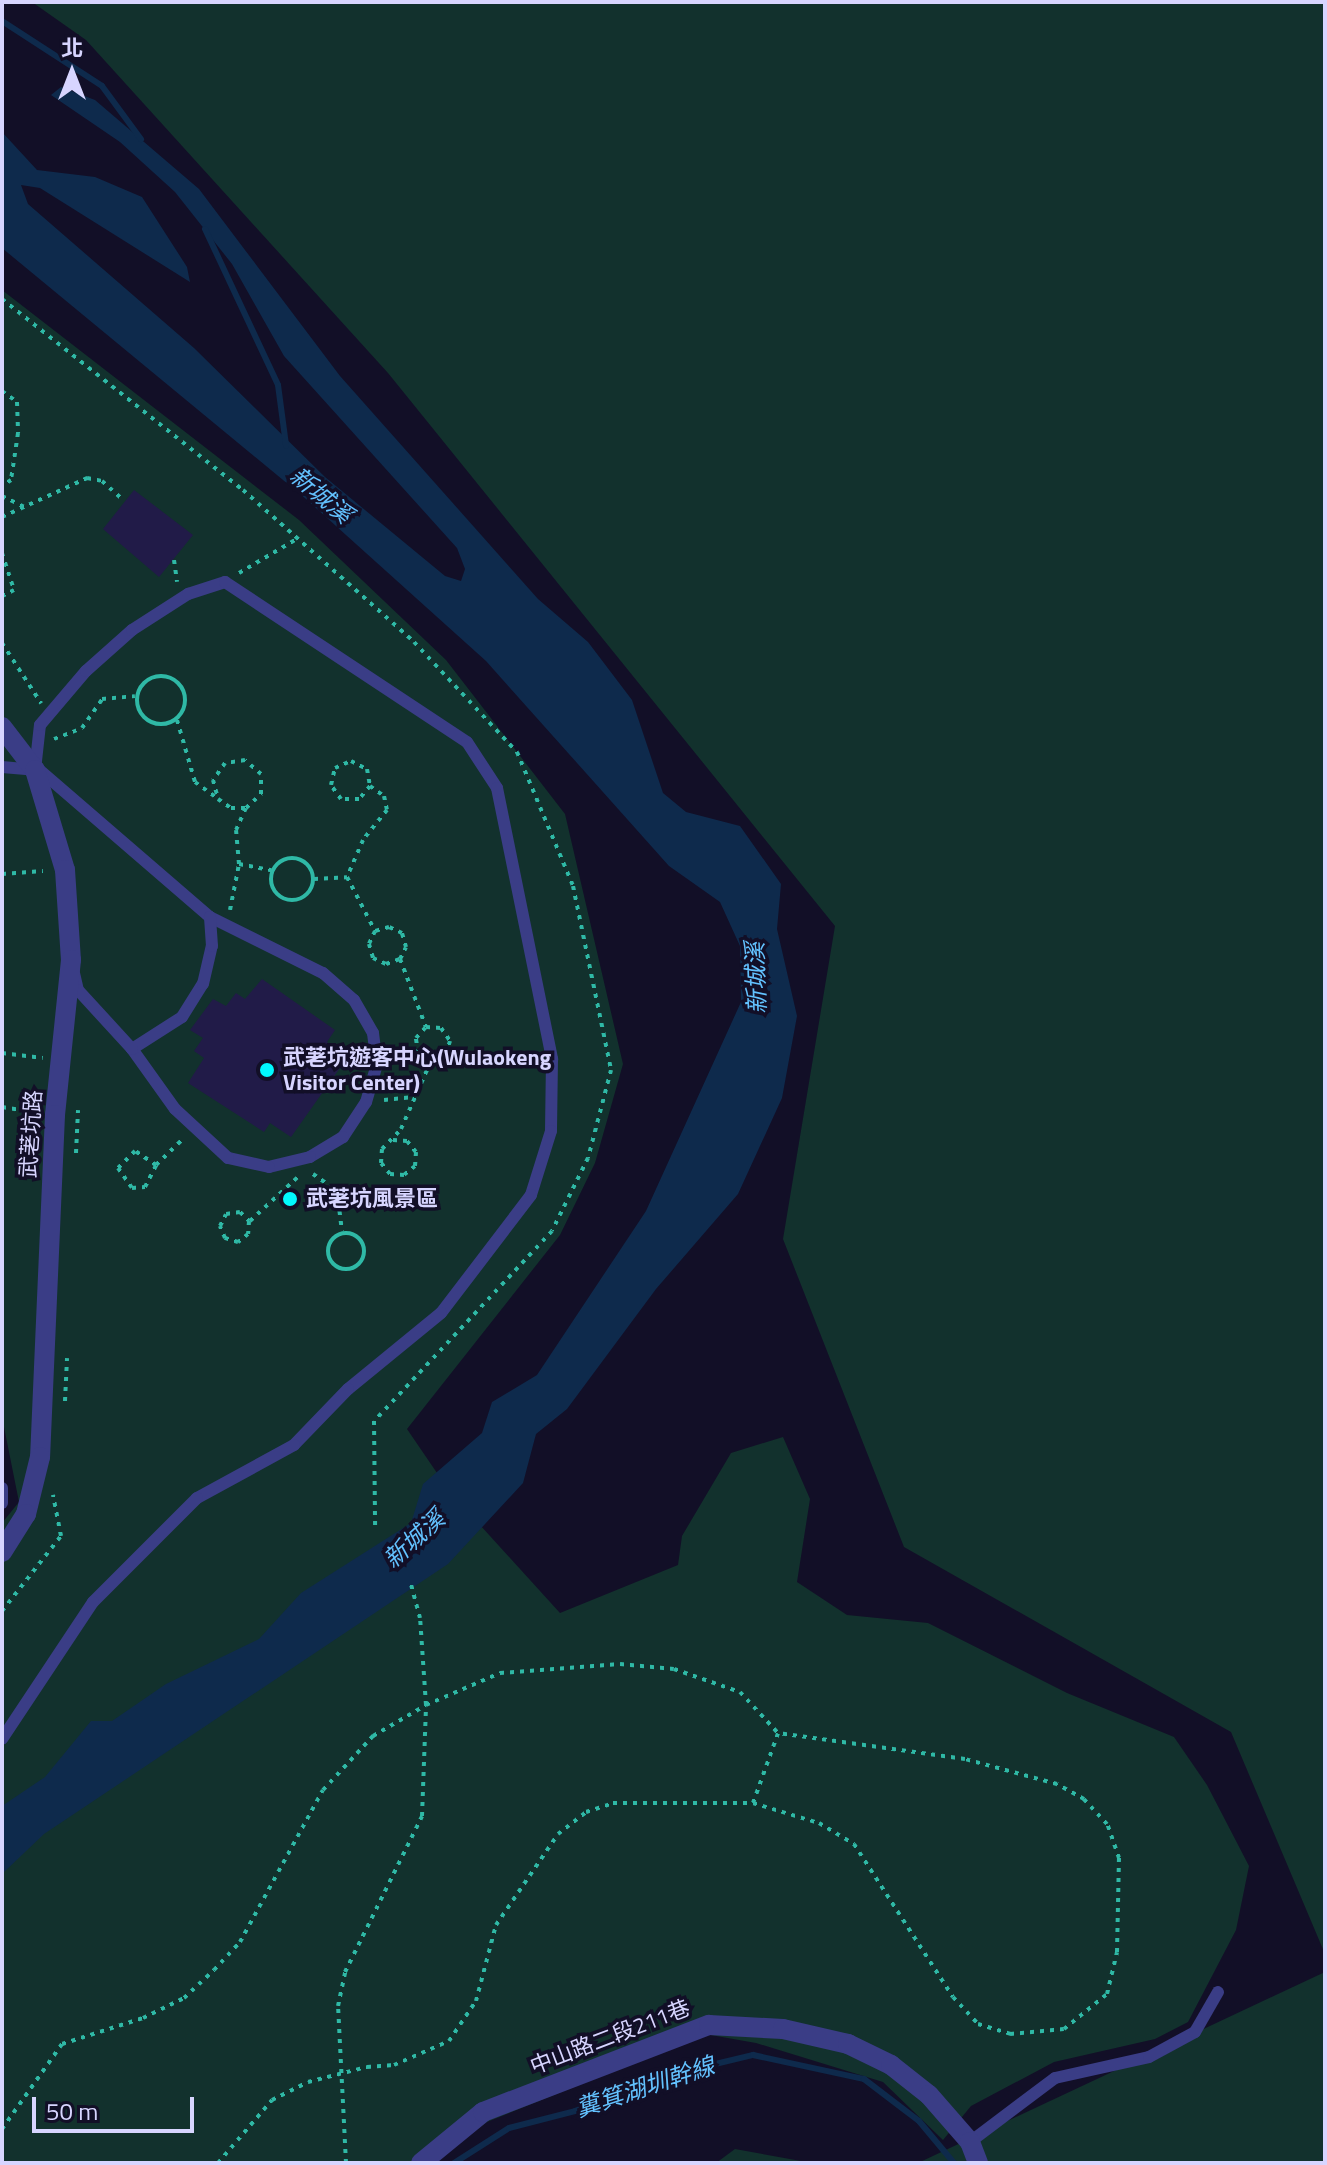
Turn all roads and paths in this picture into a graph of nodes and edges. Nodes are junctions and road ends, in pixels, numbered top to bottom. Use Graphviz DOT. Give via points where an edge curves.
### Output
graph roads {
  1 [pos="2,299"];
  2 [pos="2,391"];
  3 [pos="2,486"];
  4 [pos="2,496"];
  5 [pos="122,499"];
  6 [pos="25,507"];
  7 [pos="2,517"];
  8 [pos="2,553"];
  9 [pos="225,582"];
  10 [pos="2,596"];
  11 [pos="2,643"];
  12 [pos="136,696"];
  13 [pos="49,714"];
  14 [pos="177,720"];
  15 [pos="2,727"];
  16 [pos="51,740"];
  17 [pos="2,767"];
  18 [pos="35,770"];
  19 [pos="370,786"];
  20 [pos="218,799"];
  21 [pos="246,808"];
  22 [pos="239,864"];
  23 [pos="65,870"];
  24 [pos="271,870"];
  25 [pos="2,874"];
  26 [pos="347,877"];
  27 [pos="314,879"];
  28 [pos="210,917"];
  29 [pos="225,924"];
  30 [pos="375,931"];
  31 [pos="400,959"];
  32 [pos="71,960"];
  33 [pos="426,1027"];
  34 [pos="132,1049"];
  35 [pos="2,1053"];
  36 [pos="62,1060"];
  37 [pos="431,1061"];
  38 [pos="412,1097"];
  39 [pos="366,1102"];
  40 [pos="2,1107"];
  41 [pos="55,1115"];
  42 [pos="193,1129"];
  43 [pos="393,1140"];
  44 [pos="310,1157"];
  45 [pos="156,1165"];
  46 [pos="249,1221"];
  47 [pos="342,1232"];
  48 [pos="460,1333"];
  49 [pos="2,1488"];
  50 [pos="2,1503"];
  51 [pos="375,1525"];
  52 [pos="2,1552"];
  53 [pos="411,1584"];
  54 [pos="426,1705"];
  55 [pos="778,1733"];
  56 [pos="2,1739"];
  57 [pos="753,1803"];
  58 [pos="1218,1992"];
  59 [pos="2,2129"];
  60 [pos="970,2142"];
  61 [pos="218,2163"];
  62 [pos="346,2163"];
  63 [pos="421,2163"];
  64 [pos="978,2163"];
  1 -- 9 [label="path" via="243,490 295,540"];
  2 -- 3 [label="path" via="17,402 18,433 11,480"];
  4 -- 6 [label="path"];
  5 -- 6 [label="path" via="102,481 87,478"];
  6 -- 7 [label="path"];
  8 -- 10 [label="path" via="14,590"];
  9 -- 13 [label="lane" via="188,594 132,630"];
  9 -- 56 [label="lane" via="467,742 497,788 552,1059 551,1131 531,1195 441,1313 348,1389 294,1445 197,1498 93,1602"];
  11 -- 13 [label="path"];
  12 -- 14 [label="path" via="141,716 158,726"];
  12 -- 14 [label="path" via="146,680 164,675 181,685 187,703"];
  12 -- 16 [label="path" via="102,699 82,728"];
  13 -- 18 [label="lane" via="40,725"];
  14 -- 20 [label="path" via="186,767"];
  15 -- 18 [label="street, 武荖坑路"];
  17 -- 18 [label="lane"];
  18 -- 23 [label="street, 武荖坑路"];
  18 -- 28 [label="lane"];
  19 -- 19 [label="path" via="359,799 341,799 331,785 335,768 351,761 367,769"];
  19 -- 26 [label="path" via="384,796 387,810 363,840"];
  20 -- 21 [label="path" via="231,808"];
  20 -- 21 [label="path" via="213,780 219,771 225,763 245,760 261,774 261,794"];
  21 -- 22 [label="path" via="236,830"];
  22 -- 24 [label="path"];
  22 -- 29 [label="path"];
  23 -- 25 [label="path"];
  23 -- 32 [label="street, 武荖坑路"];
  24 -- 27 [label="path" via="286,857 306,861"];
  24 -- 27 [label="path" via="271,885 280,897 295,900 308,893"];
  26 -- 27 [label="path"];
  26 -- 30 [label="path"];
  28 -- 29 [label="lane"];
  28 -- 34 [label="lane" via="212,946 203,984 182,1017"];
  29 -- 39 [label="lane" via="323,973 354,1000 373,1033 377,1064"];
  30 -- 31 [label="path" via="389,927 402,933 406,947"];
  30 -- 31 [label="path" via="369,944 373,958 386,964"];
  31 -- 33 [label="path"];
  32 -- 34 [label="lane" via="78,990"];
  32 -- 36 [label="street, 武荖坑路"];
  33 -- 37 [label="path" via="416,1038 418,1053"];
  33 -- 37 [label="path" via="441,1028 450,1041 445,1056"];
  34 -- 42 [label="lane"];
  35 -- 36 [label="path"];
  36 -- 41 [label="street, 武荖坑路"];
  37 -- 38 [label="path"];
  38 -- 39 [label="path"];
  38 -- 43 [label="path"];
  39 -- 44 [label="lane" via="343,1137"];
  40 -- 41 [label="path"];
  41 -- 52 [label="street, 武荖坑路" via="40,1457 26,1514"];
  42 -- 44 [label="lane" via="228,1158 269,1167"];
  42 -- 45 [label="path"];
  43 -- 43 [label="path" via="382,1149 381,1163 390,1174 404,1175 415,1166 416,1152 407,1141"];
  44 -- 46 [label="path" via="279,1199"];
  44 -- 47 [label="path" via="312,1173 337,1191"];
  45 -- 45 [label="path" via="135,1151 118,1168 121,1181 145,1187"];
  46 -- 46 [label="path" via="240,1212 226,1214 220,1226 225,1238 238,1242 248,1234"];
  47 -- 47 [label="path" via="327,1251 343,1269 364,1256 355,1234"];
  48 -- 51 [label="path" via="374,1421"];
  49 -- 50 [label="lane"];
  53 -- 54 [label="path" via="420,1618"];
  54 -- 55 [label="path" via="500,1673 620,1664 674,1669 740,1692"];
  54 -- 59 [label="path" via="373,1736 323,1790 240,1942 214,1970 184,1998 143,2018 62,2044"];
  54 -- 62 [label="path" via="422,1816 345,1972 338,2006"];
  55 -- 57 [label="path"];
  55 -- 57 [label="path" via="965,1759 1057,1784 1084,1799 1107,1824 1119,1858 1117,1952 1107,1994 1064,2029 1010,2034 978,2024 953,1997 854,1844 819,1823"];
  57 -- 61 [label="path, bridge" via="660,1799 586,1812 558,1834 496,1925 476,2001 449,2041 394,2065 308,2082 272,2100"];
  58 -- 60 [label="lane" via="1195,2032 1149,2057 1055,2078"];
  60 -- 63 [label="street, 中山路二段211巷" via="919,2087 848,2044 783,2029 709,2025 483,2112"];
  60 -- 64 [label="street, 中山路二段211巷"];
}
